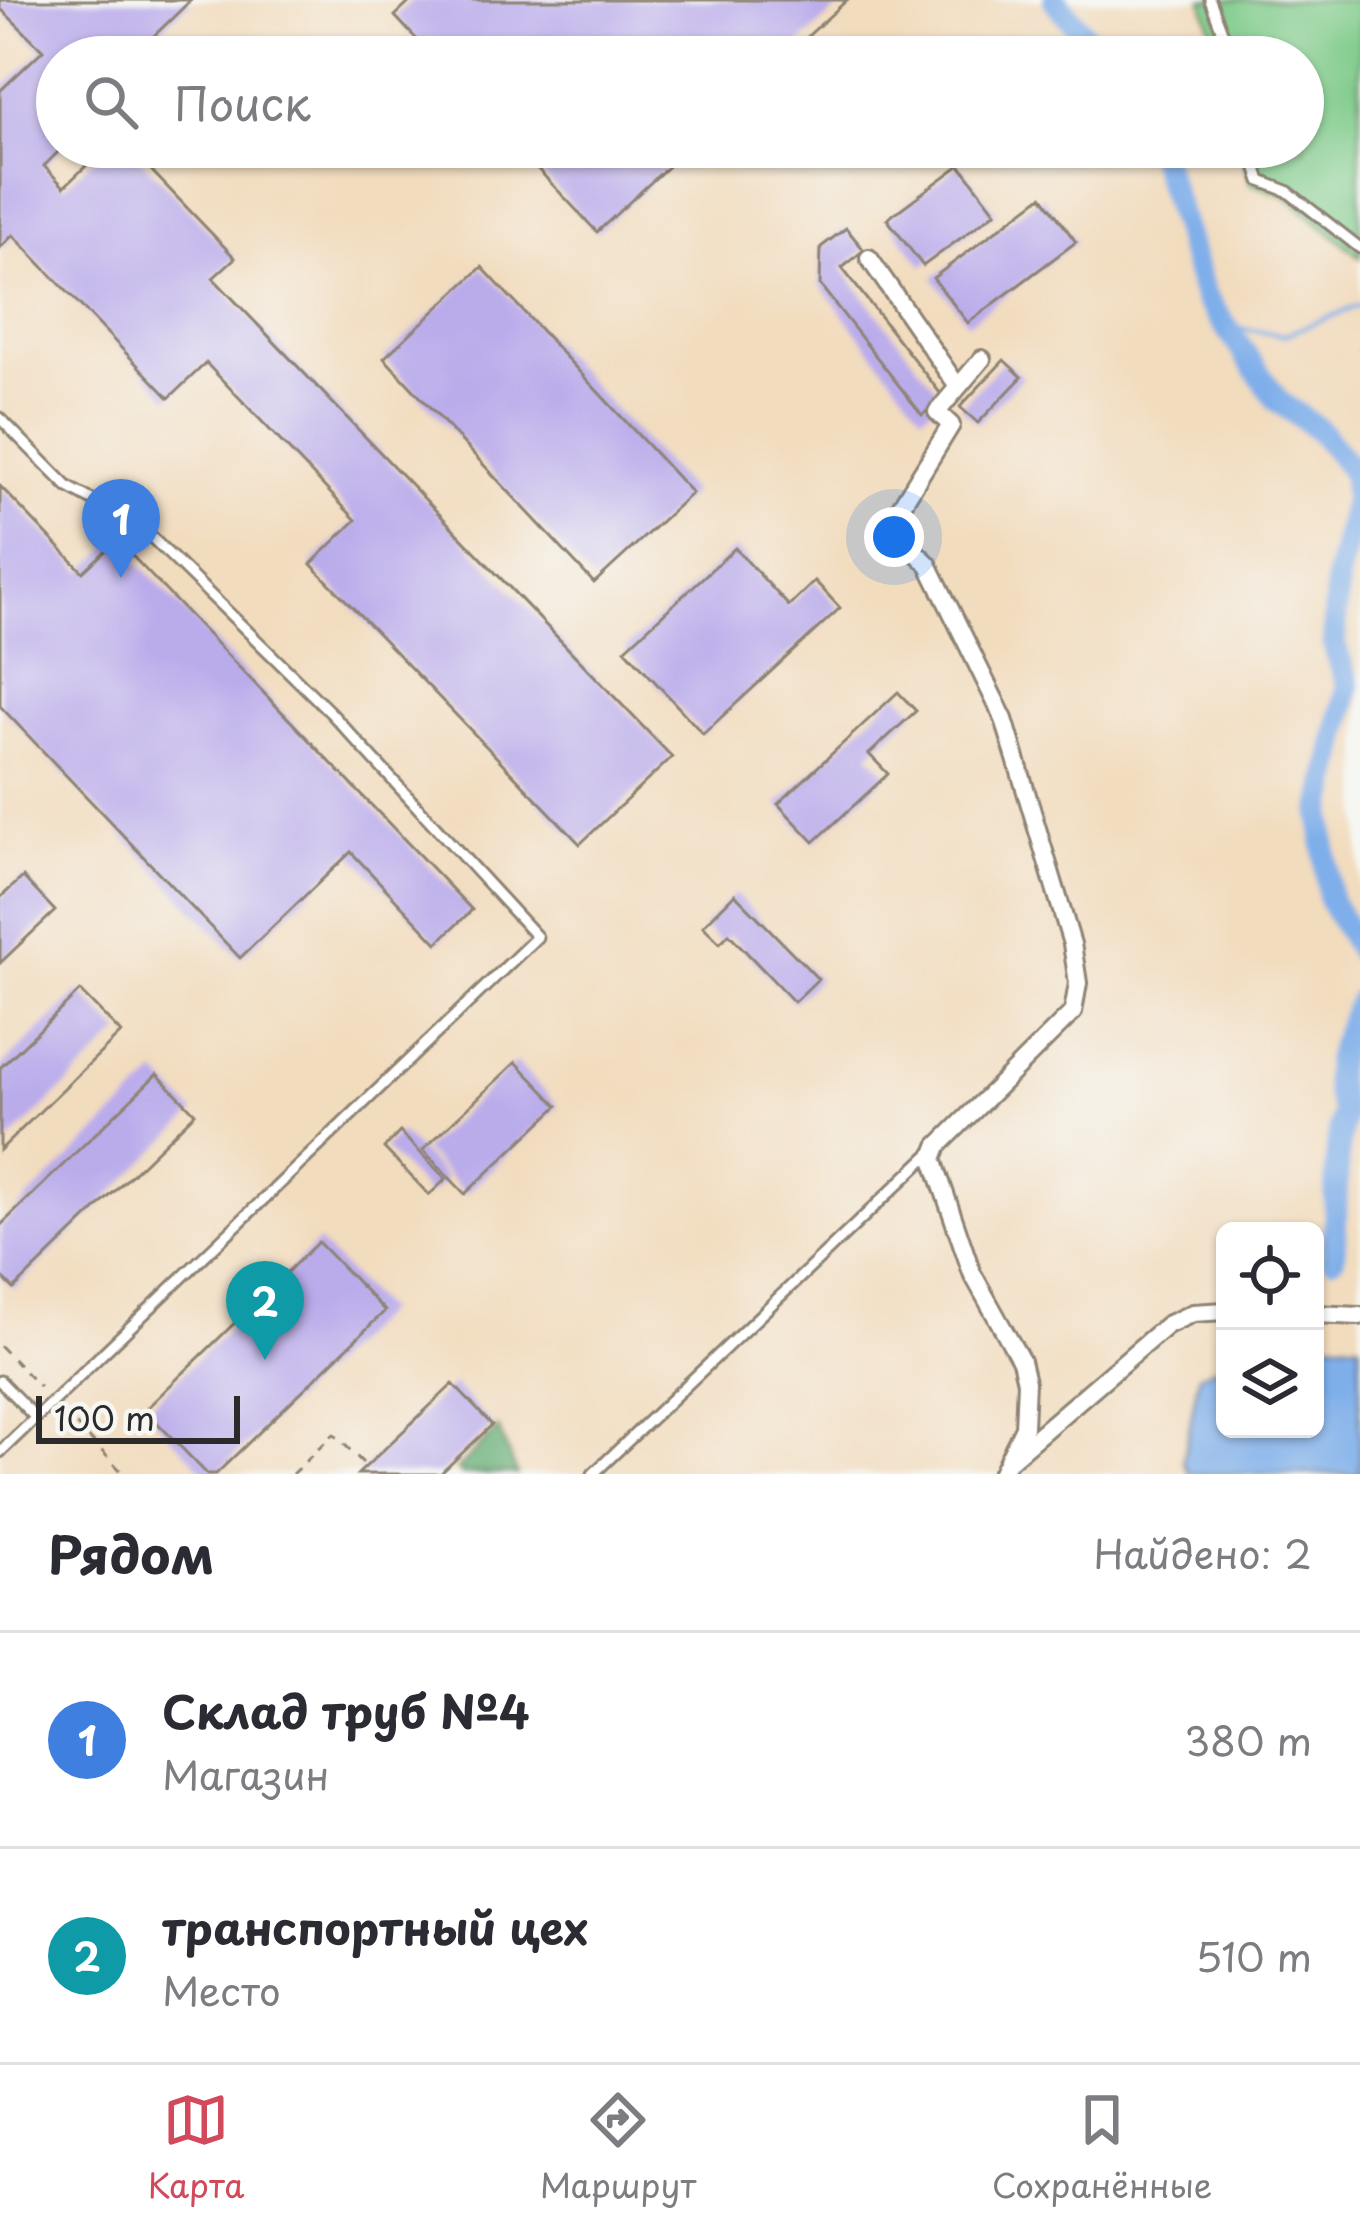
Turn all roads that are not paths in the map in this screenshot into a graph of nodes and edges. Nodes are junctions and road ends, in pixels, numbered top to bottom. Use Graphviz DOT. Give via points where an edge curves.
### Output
graph roads {
  1 [pos="1210,0"];
  2 [pos="1224,36"];
  3 [pos="1257,168"];
  4 [pos="1360,248"];
  5 [pos="869,258"];
  6 [pos="982,359"];
  7 [pos="958,387"];
  8 [pos="0,418"];
  9 [pos="938,1146"];
  10 [pos="1216,1312"];
  11 [pos="1324,1314"];
  12 [pos="1360,1316"];
  13 [pos="0,1381"];
  14 [pos="35,1417"];
  15 [pos="0,1452"];
  16 [pos="1006,1466"];
  17 [pos="593,1474"];
  1 -- 2 [label="lane"];
  3 -- 4 [label="lane" via="1261,182 1287,191"];
  5 -- 7 [label="street"];
  6 -- 7 [label="street"];
  7 -- 9 [label="street" via="938,412 951,425 898,511 901,538 928,565 1004,719 1078,983 1073,1012"];
  8 -- 14 [label="lane" via="68,487 140,526 331,713 537,937"];
  9 -- 16 [label="street" via="933,1172 1026,1382 1024,1427"];
  9 -- 17 [label="lane"];
  10 -- 16 [label="street" via="1167,1324"];
  11 -- 12 [label="street"];
  13 -- 14 [label="lane"];
  14 -- 15 [label="lane"];
}
